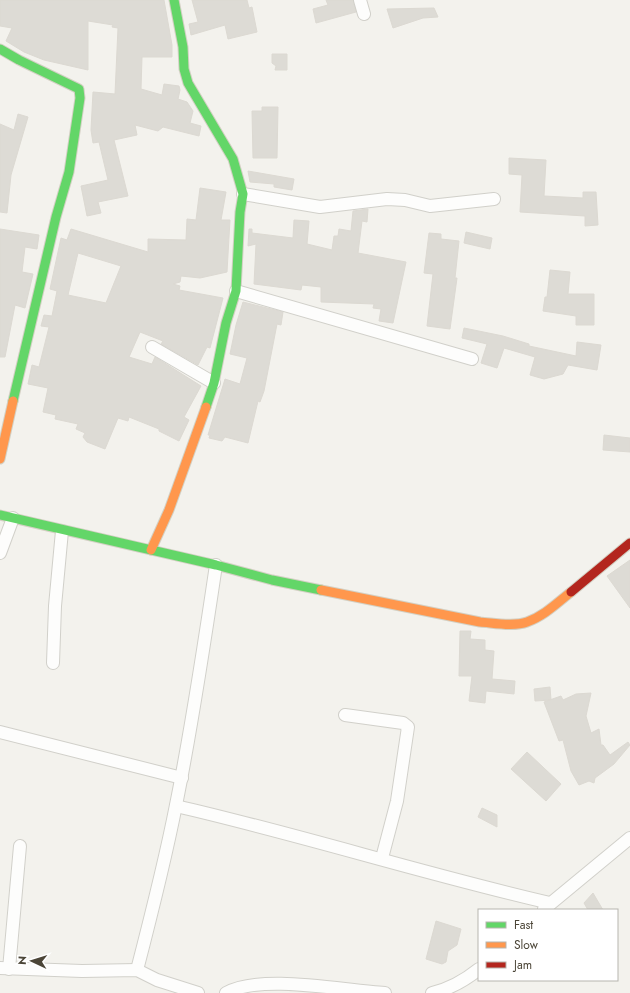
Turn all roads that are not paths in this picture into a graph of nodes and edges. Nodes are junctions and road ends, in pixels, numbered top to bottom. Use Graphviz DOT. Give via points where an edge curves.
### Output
graph roads {
  1 [pos="174,0"];
  2 [pos="360,0"];
  3 [pos="364,14"];
  4 [pos="0,49"];
  5 [pos="243,194"];
  6 [pos="494,198"];
  7 [pos="236,290"];
  8 [pos="152,347"];
  9 [pos="472,359"];
  10 [pos="214,383"];
  11 [pos="0,459"];
  12 [pos="0,515"];
  13 [pos="13,518"];
  14 [pos="62,531"];
  15 [pos="630,543"];
  16 [pos="151,550"];
  17 [pos="0,553"];
  18 [pos="216,566"];
  19 [pos="53,663"];
  20 [pos="345,715"];
  21 [pos="0,732"];
  22 [pos="182,778"];
  23 [pos="176,806"];
  24 [pos="630,838"];
  25 [pos="20,846"];
  26 [pos="382,858"];
  27 [pos="546,907"];
  28 [pos="4,969"];
  29 [pos="137,970"];
  30 [pos="478,970"];
  31 [pos="267,989"];
  32 [pos="198,993"];
  33 [pos="226,993"];
  34 [pos="385,993"];
  35 [pos="432,993"];
  1 -- 5 [label="street" via="188,83 233,158"];
  2 -- 3 [label="street"];
  4 -- 11 [label="street" via="79,90 80,98 69,172 56,217"];
  5 -- 6 [label="street" via="320,207 387,199 430,206"];
  5 -- 7 [label="street"];
  7 -- 9 [label="street"];
  7 -- 10 [label="street"];
  8 -- 10 [label="street"];
  10 -- 16 [label="street" via="169,510"];
  12 -- 13 [label="street"];
  13 -- 14 [label="street"];
  13 -- 17 [label="street"];
  14 -- 16 [label="street"];
  14 -- 19 [label="street"];
  15 -- 18 [label="street" via="544,614 526,623 480,622 272,580"];
  16 -- 18 [label="street"];
  18 -- 22 [label="street"];
  20 -- 26 [label="street" via="403,723 408,727 397,801"];
  21 -- 22 [label="street"];
  22 -- 23 [label="street"];
  23 -- 26 [label="street"];
  23 -- 29 [label="street"];
  24 -- 27 [label="street"];
  25 -- 28 [label="street"];
  26 -- 27 [label="street"];
  28 -- 29 [label="street"];
  29 -- 32 [label="street" via="156,980"];
  30 -- 35 [label="street" via="458,984"];
  31 -- 33 [label="street" via="234,988"];
  31 -- 34 [label="street" via="331,986"];
}
